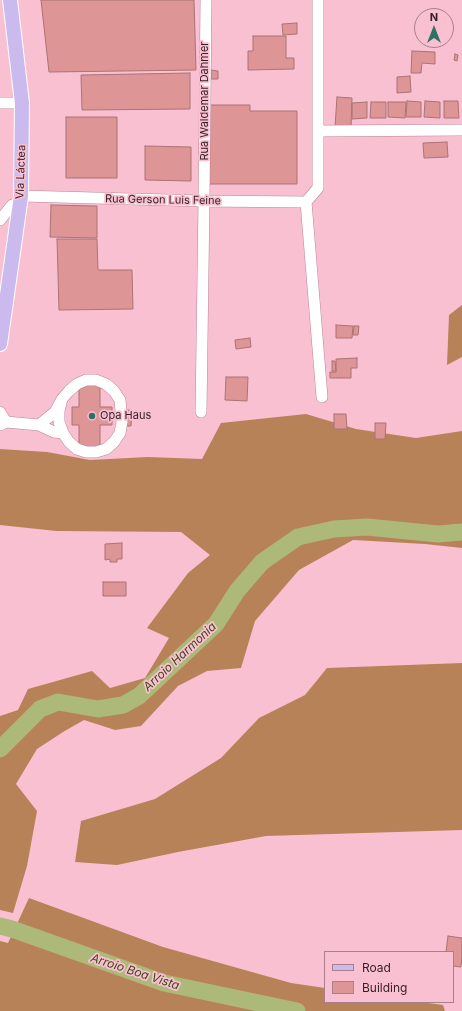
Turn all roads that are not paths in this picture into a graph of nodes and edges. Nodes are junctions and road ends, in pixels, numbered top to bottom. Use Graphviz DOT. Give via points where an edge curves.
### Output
graph roads {
  1 [pos="10,0"];
  2 [pos="206,0"];
  3 [pos="318,0"];
  4 [pos="0,103"];
  5 [pos="22,103"];
  6 [pos="462,130"];
  7 [pos="319,131"];
  8 [pos="21,199"];
  9 [pos="204,201"];
  10 [pos="306,202"];
  11 [pos="0,220"];
  12 [pos="0,344"];
  13 [pos="322,397"];
  14 [pos="62,399"];
  15 [pos="0,412"];
  16 [pos="201,412"];
  17 [pos="3,423"];
  18 [pos="39,425"];
  19 [pos="63,433"];
  1 -- 5 [label="main road, Via Láctea"];
  2 -- 9 [label="street, Rua Waldemar Dahmer"];
  3 -- 7 [label="street"];
  4 -- 5 [label="street"];
  5 -- 8 [label="main road, Via Láctea"];
  6 -- 7 [label="street"];
  7 -- 10 [label="street" via="318,188"];
  8 -- 9 [label="street, Rua Gerson Luis Feine"];
  8 -- 11 [label="street" via="12,205"];
  8 -- 12 [label="main road, Via Láctea"];
  9 -- 10 [label="street, Rua Gerson Luis Feine"];
  9 -- 16 [label="street, Rua Waldemar Dahmer"];
  10 -- 13 [label="street"];
  14 -- 18 [label="street" via="56,412"];
  14 -- 19 [label="street" via="60,422"];
  14 -- 19 [label="street" via="68,390 77,384 86,380 96,380 114,390 120,400 122,422 120,433 114,442 106,449 96,452 77,449 68,442"];
  15 -- 17 [label="street"];
  17 -- 18 [label="street"];
  18 -- 19 [label="street"];
}
